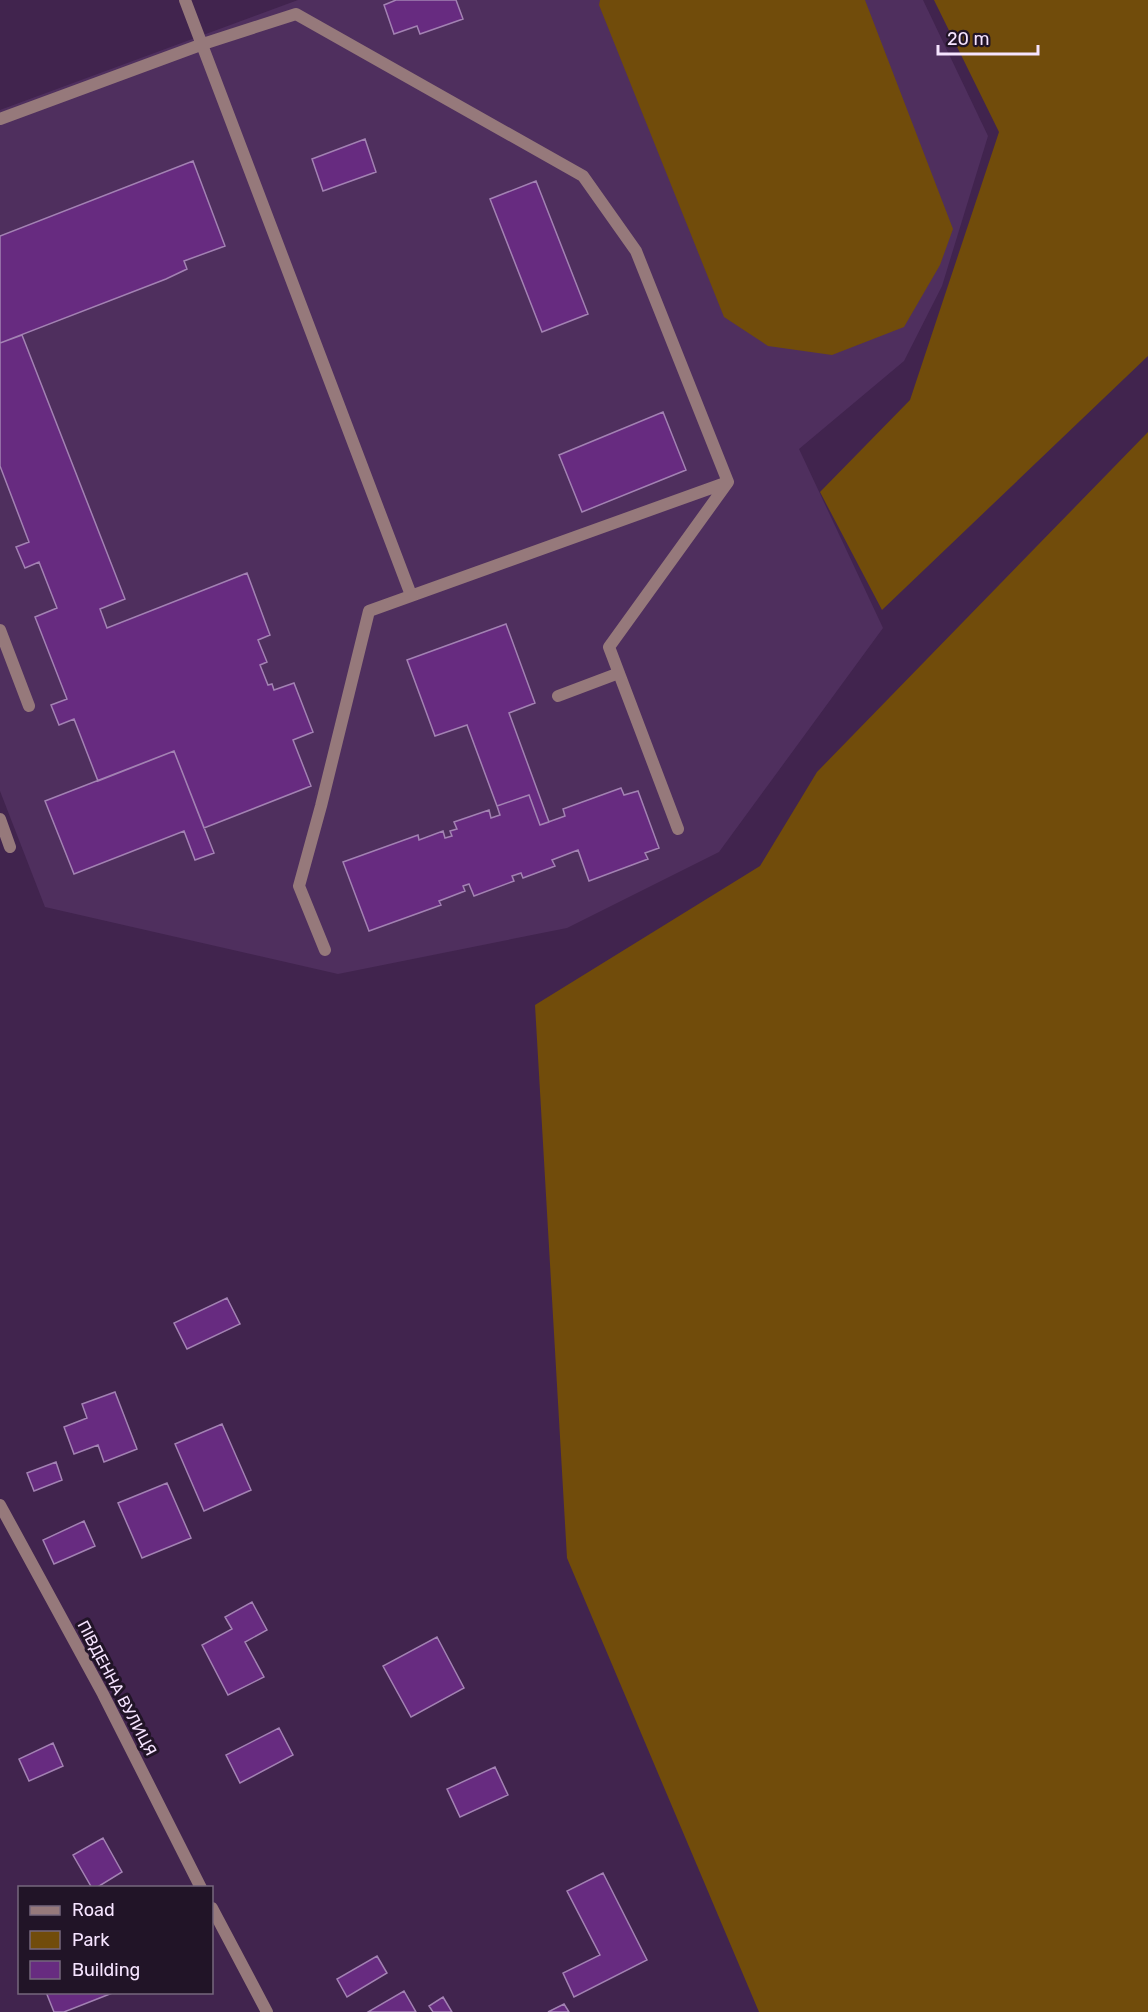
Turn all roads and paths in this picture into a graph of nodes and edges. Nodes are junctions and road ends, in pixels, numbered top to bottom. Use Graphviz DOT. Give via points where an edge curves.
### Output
graph roads {
  1 [pos="185,0"];
  2 [pos="203,44"];
  3 [pos="0,119"];
  4 [pos="728,482"];
  5 [pos="411,596"];
  6 [pos="0,630"];
  7 [pos="619,673"];
  8 [pos="558,696"];
  9 [pos="29,706"];
  10 [pos="0,819"];
  11 [pos="678,829"];
  12 [pos="10,847"];
  13 [pos="325,950"];
  14 [pos="0,1505"];
  15 [pos="200,1886"];
  16 [pos="213,1910"];
  17 [pos="267,2012"];
  1 -- 2 [label="street"];
  2 -- 3 [label="street"];
  2 -- 4 [label="street" via="296,14 583,176 636,251"];
  2 -- 5 [label="street"];
  4 -- 5 [label="street"];
  4 -- 7 [label="street" via="609,647"];
  5 -- 13 [label="street" via="369,611 299,886"];
  6 -- 9 [label="street"];
  7 -- 8 [label="street"];
  7 -- 11 [label="street"];
  10 -- 12 [label="street"];
  14 -- 15 [label="street, ПІВДЕННА ВУЛИЦЯ" via="103,1694"];
  16 -- 17 [label="street"];
}
